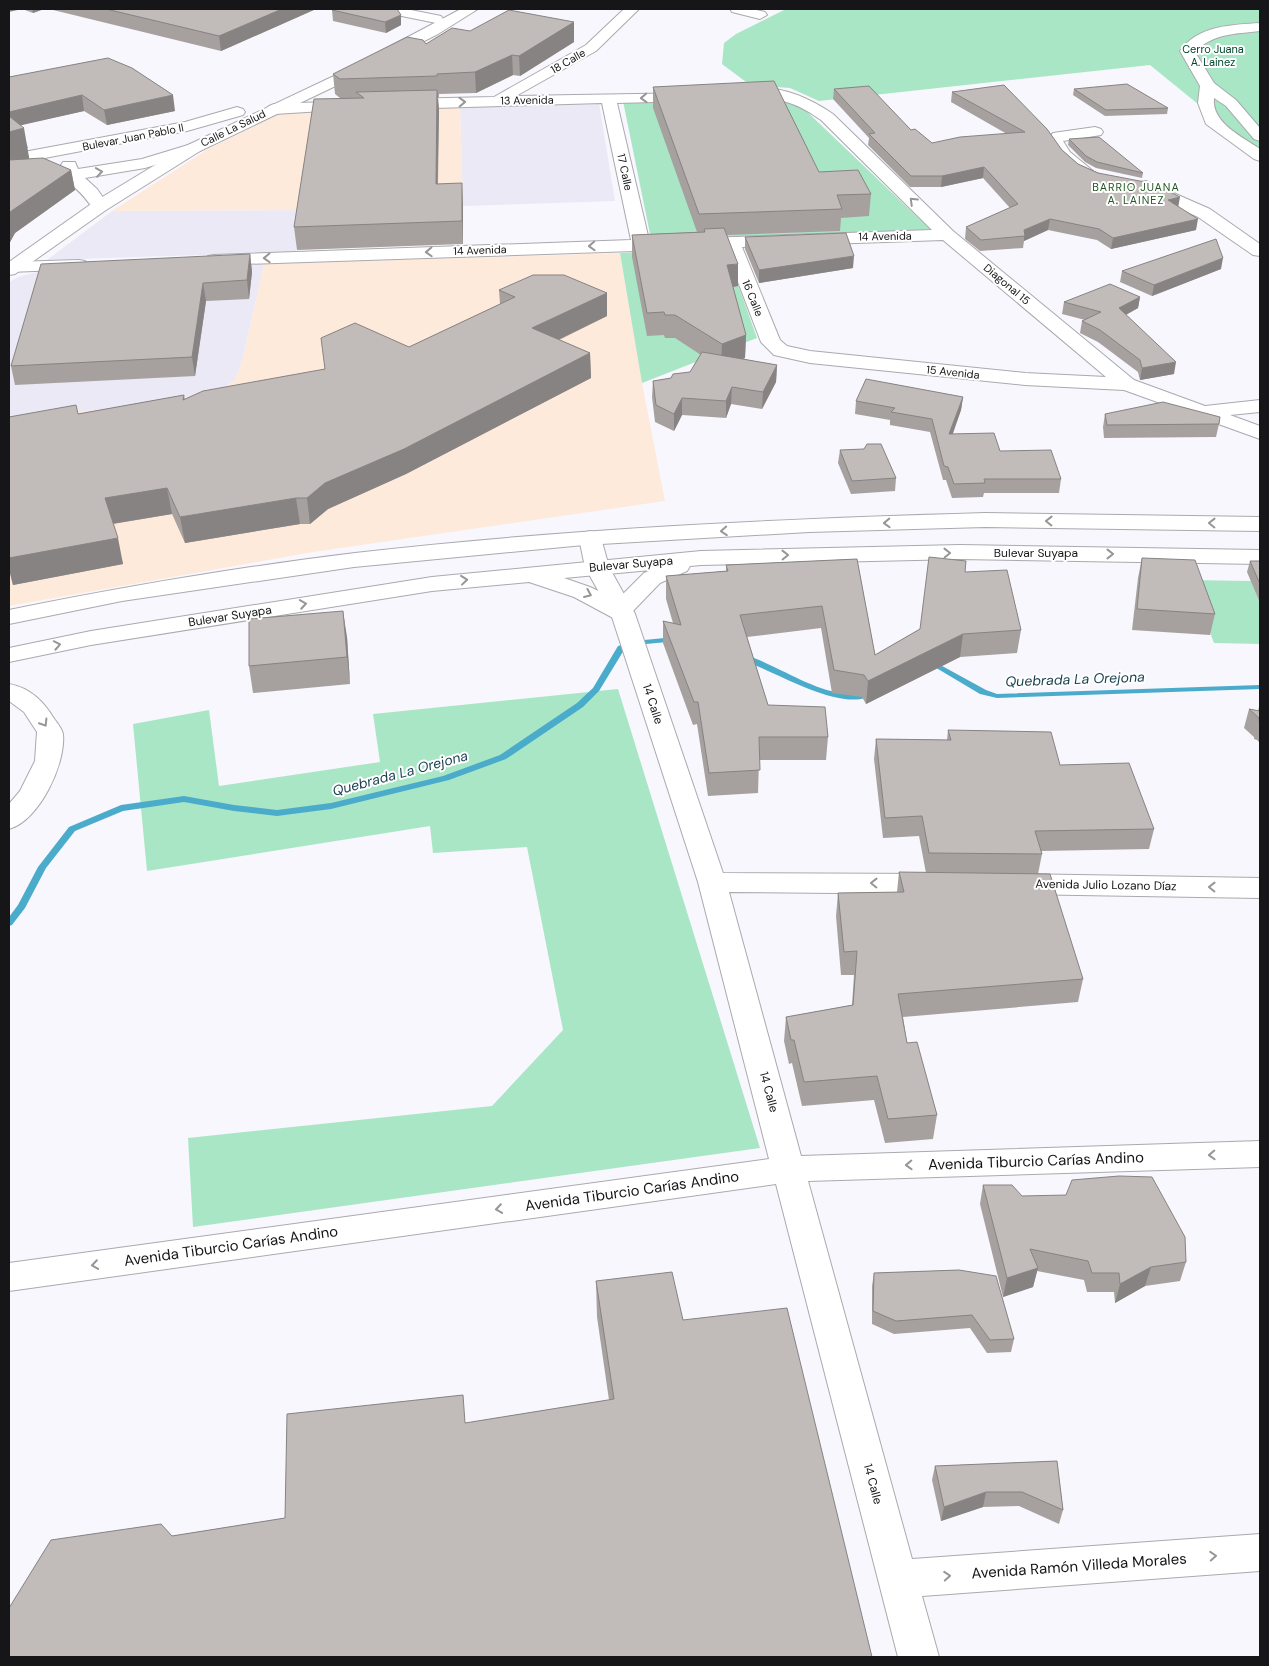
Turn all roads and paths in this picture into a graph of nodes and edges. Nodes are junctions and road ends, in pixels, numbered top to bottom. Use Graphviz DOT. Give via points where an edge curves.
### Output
graph roads {
  1 [pos="388,9"];
  2 [pos="452,9"];
  3 [pos="471,9"];
  4 [pos="632,9"];
  5 [pos="736,9"];
  6 [pos="760,15"];
  7 [pos="436,19"];
  8 [pos="1260,27"];
  9 [pos="1208,86"];
  10 [pos="728,94"];
  11 [pos="708,95"];
  12 [pos="609,99"];
  13 [pos="496,101"];
  14 [pos="370,105"];
  15 [pos="390,105"];
  16 [pos="255,106"];
  17 [pos="274,109"];
  18 [pos="225,116"];
  19 [pos="1095,132"];
  20 [pos="223,134"];
  21 [pos="1260,136"];
  22 [pos="102,143"];
  23 [pos="194,148"];
  24 [pos="1260,156"];
  25 [pos="9,160"];
  26 [pos="31,163"];
  27 [pos="9,174"];
  28 [pos="71,175"];
  29 [pos="1099,177"];
  30 [pos="1131,184"];
  31 [pos="100,206"];
  32 [pos="948,235"];
  33 [pos="731,241"];
  34 [pos="640,245"];
  35 [pos="1260,255"];
  36 [pos="202,260"];
  37 [pos="92,264"];
  38 [pos="10,269"];
  39 [pos="781,351"];
  40 [pos="1127,384"];
  41 [pos="1260,406"];
  42 [pos="1202,412"];
  43 [pos="1260,434"];
  44 [pos="1260,524"];
  45 [pos="590,538"];
  46 [pos="1260,557"];
  47 [pos="701,558"];
  48 [pos="596,567"];
  49 [pos="525,574"];
  50 [pos="9,617"];
  51 [pos="627,626"];
  52 [pos="9,655"];
  53 [pos="9,691"];
  54 [pos="9,820"];
  55 [pos="712,882"];
  56 [pos="959,884"];
  57 [pos="989,884"];
  58 [pos="1260,888"];
  59 [pos="1260,1154"];
  60 [pos="790,1169"];
  61 [pos="9,1277"];
  62 [pos="1260,1553"];
  63 [pos="898,1580"];
  64 [pos="918,1657"];
  1 -- 7 [label="street"];
  2 -- 7 [label="street, Calle La Salud"];
  3 -- 17 [label="street, Calle La Salud" via="428,34"];
  4 -- 13 [label="street, 18 Calle" via="591,48"];
  5 -- 6 [label="street"];
  7 -- 16 [label="street, Calle La Salud"];
  8 -- 9 [label="street" via="1220,31 1197,40 1187,51"];
  9 -- 21 [label="street" via="1231,103"];
  9 -- 24 [label="street" via="1206,103 1214,124"];
  32 -- 10 [label="street, Diagonal 15, one-way" via="827,117 807,102 780,94"];
  11 -- 12 [label="street, 13 Avenida, one-way"];
  12 -- 13 [label="street, 13 Avenida"];
  12 -- 34 [label="street, 17 Calle"];
  15 -- 13 [label="street, 13 Avenida, one-way"];
  14 -- 17 [label="street"];
  16 -- 18 [label="street, Bulevar Juan Pablo II"];
  17 -- 20 [label="street, Calle La Salud"];
  18 -- 20 [label="street" via="228,125"];
  18 -- 22 [label="street, Bulevar Juan Pablo II"];
  19 -- 29 [label="street" via="1059,136 1055,140 1064,155 1082,170"];
  20 -- 23 [label="street, Calle La Salud"];
  22 -- 26 [label="street, Bulevar Juan Pablo II"];
  22 -- 28 [label="street" via="78,153 71,160 68,168"];
  28 -- 23 [label="street, Bulevar Juan Pablo II, one-way" via="124,168"];
  23 -- 31 [label="street, Calle La Salud"];
  25 -- 26 [label="street, Bulevar Juan Pablo II"];
  26 -- 27 [label="street, Bulevar Juan Pablo II"];
  26 -- 28 [label="street, Bulevar Juan Pablo II"];
  28 -- 31 [label="street"];
  30 -- 35 [label="street" via="1155,189 1204,213"];
  31 -- 38 [label="street, Calle La Salud"];
  32 -- 33 [label="street, 14 Avenida"];
  32 -- 40 [label="street, Diagonal 15"];
  33 -- 34 [label="street, 14 Avenida"];
  33 -- 39 [label="street, 16 Calle" via="771,342"];
  34 -- 36 [label="street, 14 Avenida, one-way"];
  37 -- 38 [label="street"];
  39 -- 40 [label="street, 15 Avenida" via="810,357 982,375"];
  40 -- 42 [label="street, Diagonal 15"];
  41 -- 42 [label="street"];
  42 -- 43 [label="street, Diagonal 15"];
  44 -- 45 [label="street, Bulevar Suyapa, one-way" via="985,520 810,525"];
  45 -- 48 [label="street, 14 Calle"];
  45 -- 50 [label="street, Bulevar Suyapa" via="354,560 122,594"];
  47 -- 46 [label="street, Bulevar Suyapa, one-way" via="960,552"];
  47 -- 48 [label="street, Bulevar Suyapa"];
  47 -- 51 [label="street" via="652,578"];
  48 -- 49 [label="street, Bulevar Suyapa"];
  48 -- 51 [label="street, 14 Calle"];
  49 -- 51 [label="street, one-way" via="604,601"];
  52 -- 49 [label="street, Bulevar Suyapa, one-way" via="91,638 432,584"];
  51 -- 55 [label="street, 14 Calle"];
  53 -- 54 [label="street, one-way" via="34,707 50,732 48,761 32,795"];
  56 -- 55 [label="street, one-way"];
  55 -- 60 [label="street, 14 Calle"];
  58 -- 57 [label="street, Avenida Julio Lozano Díaz, one-way"];
  59 -- 60 [label="street, Avenida Tiburcio Carías Andino, one-way"];
  60 -- 61 [label="street, Avenida Tiburcio Carías Andino, one-way"];
  60 -- 63 [label="street, 14 Calle"];
  63 -- 62 [label="street, Avenida Ramón Villeda Morales, one-way"];
  63 -- 64 [label="street, 14 Calle"];
}
